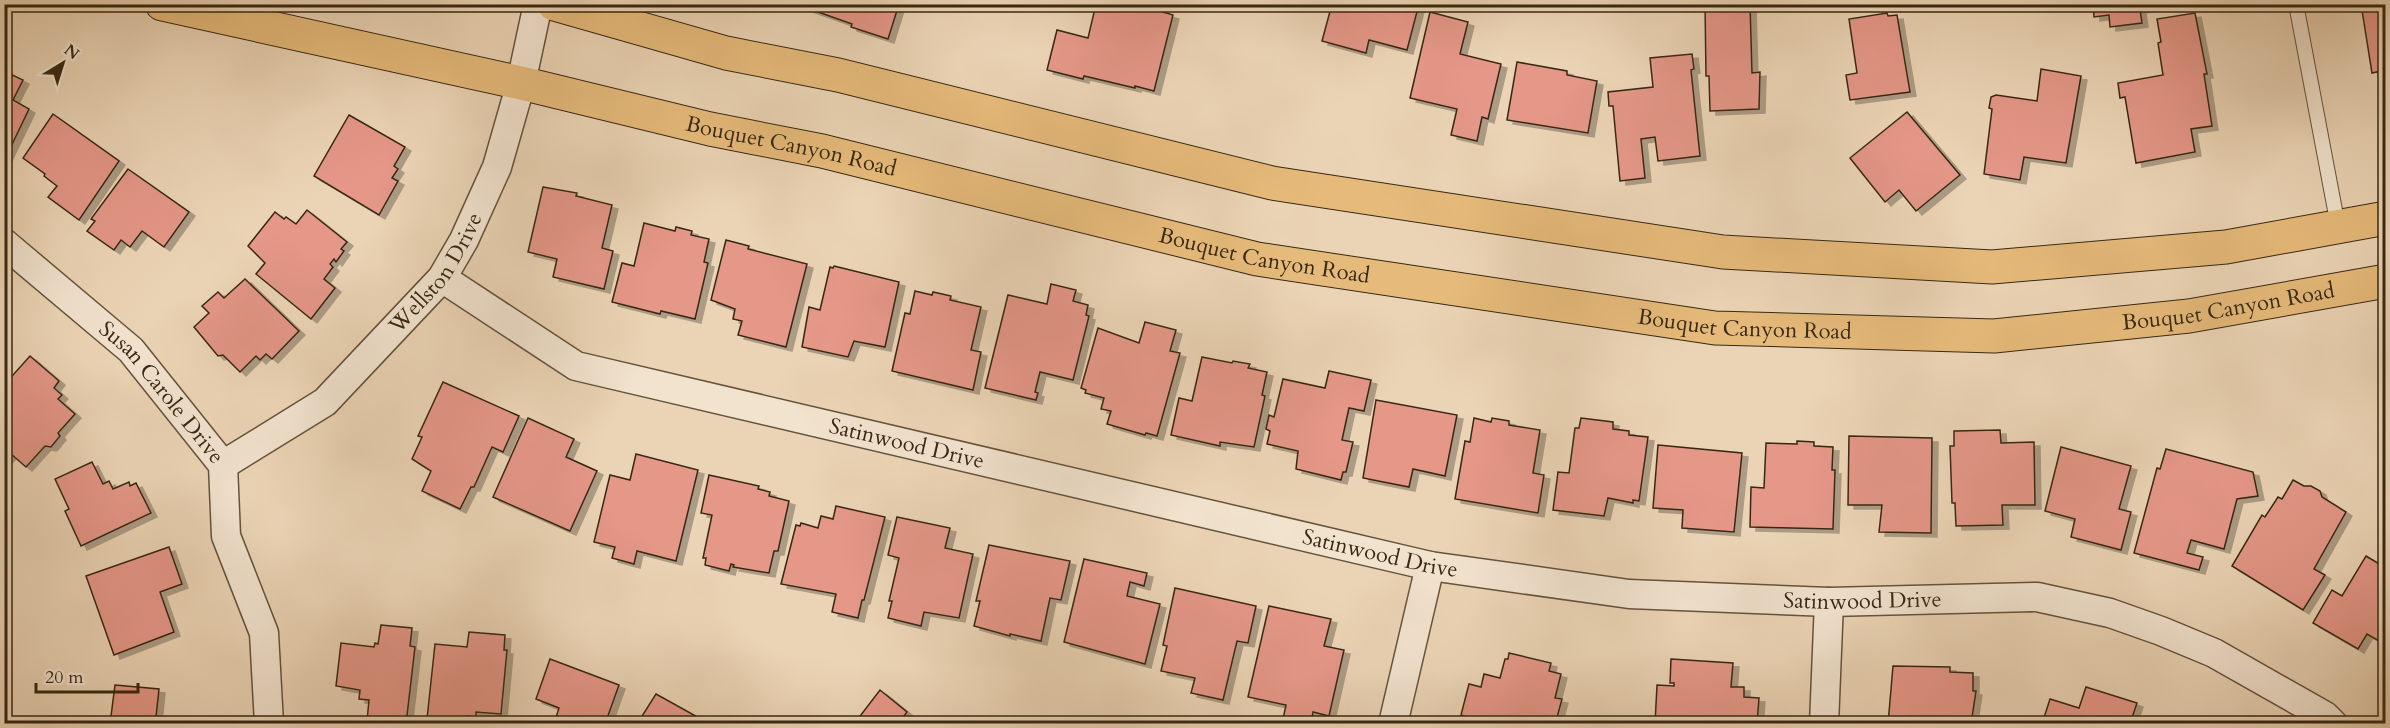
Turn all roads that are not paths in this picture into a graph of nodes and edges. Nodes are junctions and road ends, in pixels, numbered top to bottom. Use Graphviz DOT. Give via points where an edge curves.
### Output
graph roads {
  1 [pos="162,4"];
  2 [pos="538,4"];
  3 [pos="554,4"];
  4 [pos="2296,4"];
  5 [pos="521,83"];
  6 [pos="2385,218"];
  7 [pos="2338,227"];
  8 [pos="4,243"];
  9 [pos="442,278"];
  10 [pos="2385,281"];
  11 [pos="223,465"];
  12 [pos="1430,566"];
  13 [pos="1829,602"];
  14 [pos="269,723"];
  15 [pos="1393,723"];
  16 [pos="1824,723"];
  17 [pos="2333,723"];
  1 -- 5 [label="main road, Bouquet Canyon Road"];
  2 -- 5 [label="street, Wellston Drive"];
  3 -- 7 [label="main road" via="726,53 838,75 1272,183 1723,252 1992,267 2226,247"];
  4 -- 7 [label="lane"];
  5 -- 9 [label="street, Wellston Drive" via="497,167"];
  5 -- 10 [label="main road, Bouquet Canyon Road" via="710,129 822,151 1257,259 1715,328 1994,336 2189,316"];
  6 -- 7 [label="main road"];
  8 -- 11 [label="street, Susan Carole Drive" via="131,350"];
  9 -- 11 [label="street, Wellston Drive" via="325,402"];
  9 -- 12 [label="street, Satinwood Drive" via="576,366"];
  11 -- 14 [label="street, Susan Carole Drive" via="226,536 264,633"];
  12 -- 13 [label="street, Satinwood Drive" via="1629,594"];
  12 -- 15 [label="street"];
  13 -- 16 [label="street"];
  13 -- 17 [label="street, Satinwood Drive" via="2037,597 2109,613 2214,653"];
}
